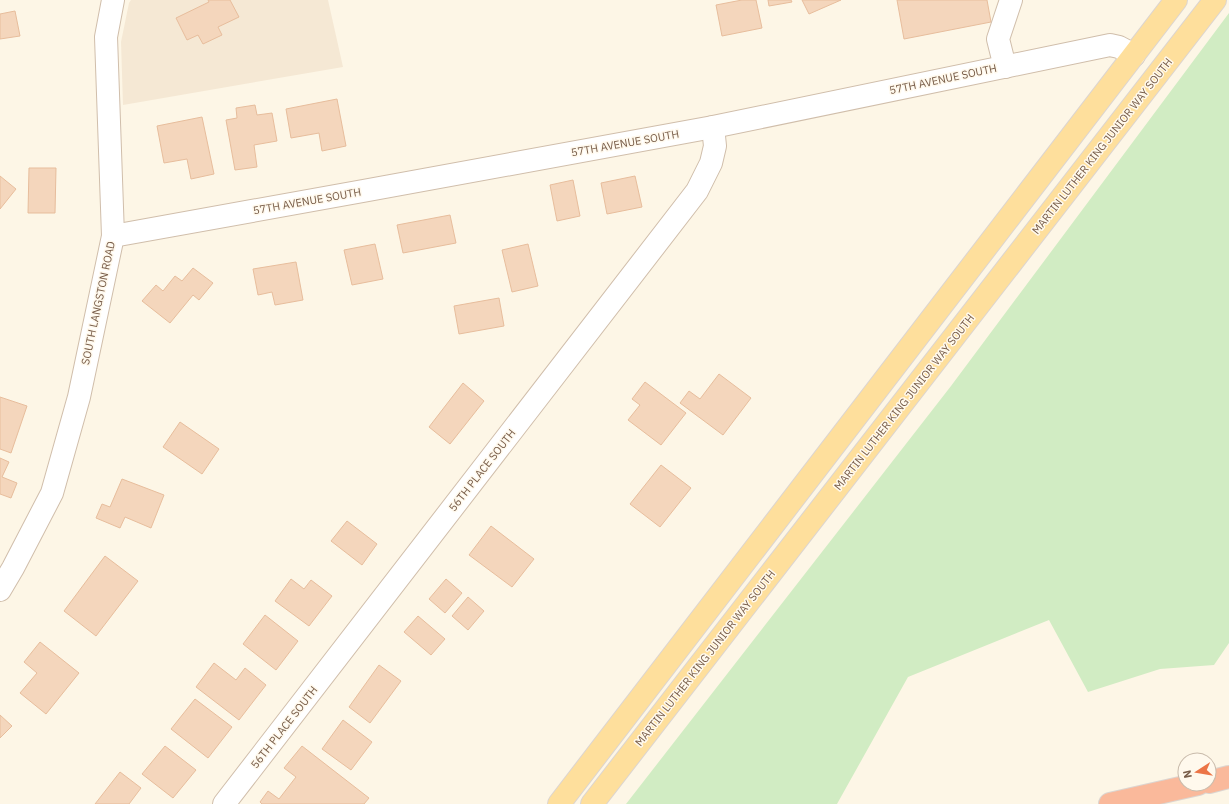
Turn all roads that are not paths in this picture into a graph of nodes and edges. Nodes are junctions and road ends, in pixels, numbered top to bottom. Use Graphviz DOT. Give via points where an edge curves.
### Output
graph roads {
  1 [pos="113,0"];
  2 [pos="1011,0"];
  3 [pos="1176,0"];
  4 [pos="1215,0"];
  5 [pos="1134,55"];
  6 [pos="1004,67"];
  7 [pos="713,127"];
  8 [pos="112,236"];
  9 [pos="0,590"];
  10 [pos="1229,778"];
  11 [pos="1217,780"];
  12 [pos="1177,789"];
  13 [pos="224,804"];
  14 [pos="559,804"];
  15 [pos="592,804"];
  16 [pos="1110,804"];
  1 -- 8 [label="street, SOUTH LANGSTON ROAD" via="106,37"];
  2 -- 6 [label="street" via="998,39"];
  3 -- 5 [label="main road"];
  4 -- 15 [label="main road, MARTIN LUTHER KING JUNIOR WAY SOUTH"];
  5 -- 6 [label="street, 57TH AVENUE SOUTH" via="1110,45"];
  5 -- 14 [label="main road"];
  6 -- 7 [label="street, 57TH AVENUE SOUTH"];
  7 -- 8 [label="street, 57TH AVENUE SOUTH"];
  7 -- 13 [label="street, 56TH PLACE SOUTH" via="716,146 711,163 697,191"];
  8 -- 9 [label="street, SOUTH LANGSTON ROAD" via="79,397 52,493"];
  10 -- 11 [label="highway"];
  12 -- 16 [label="highway"];
}
